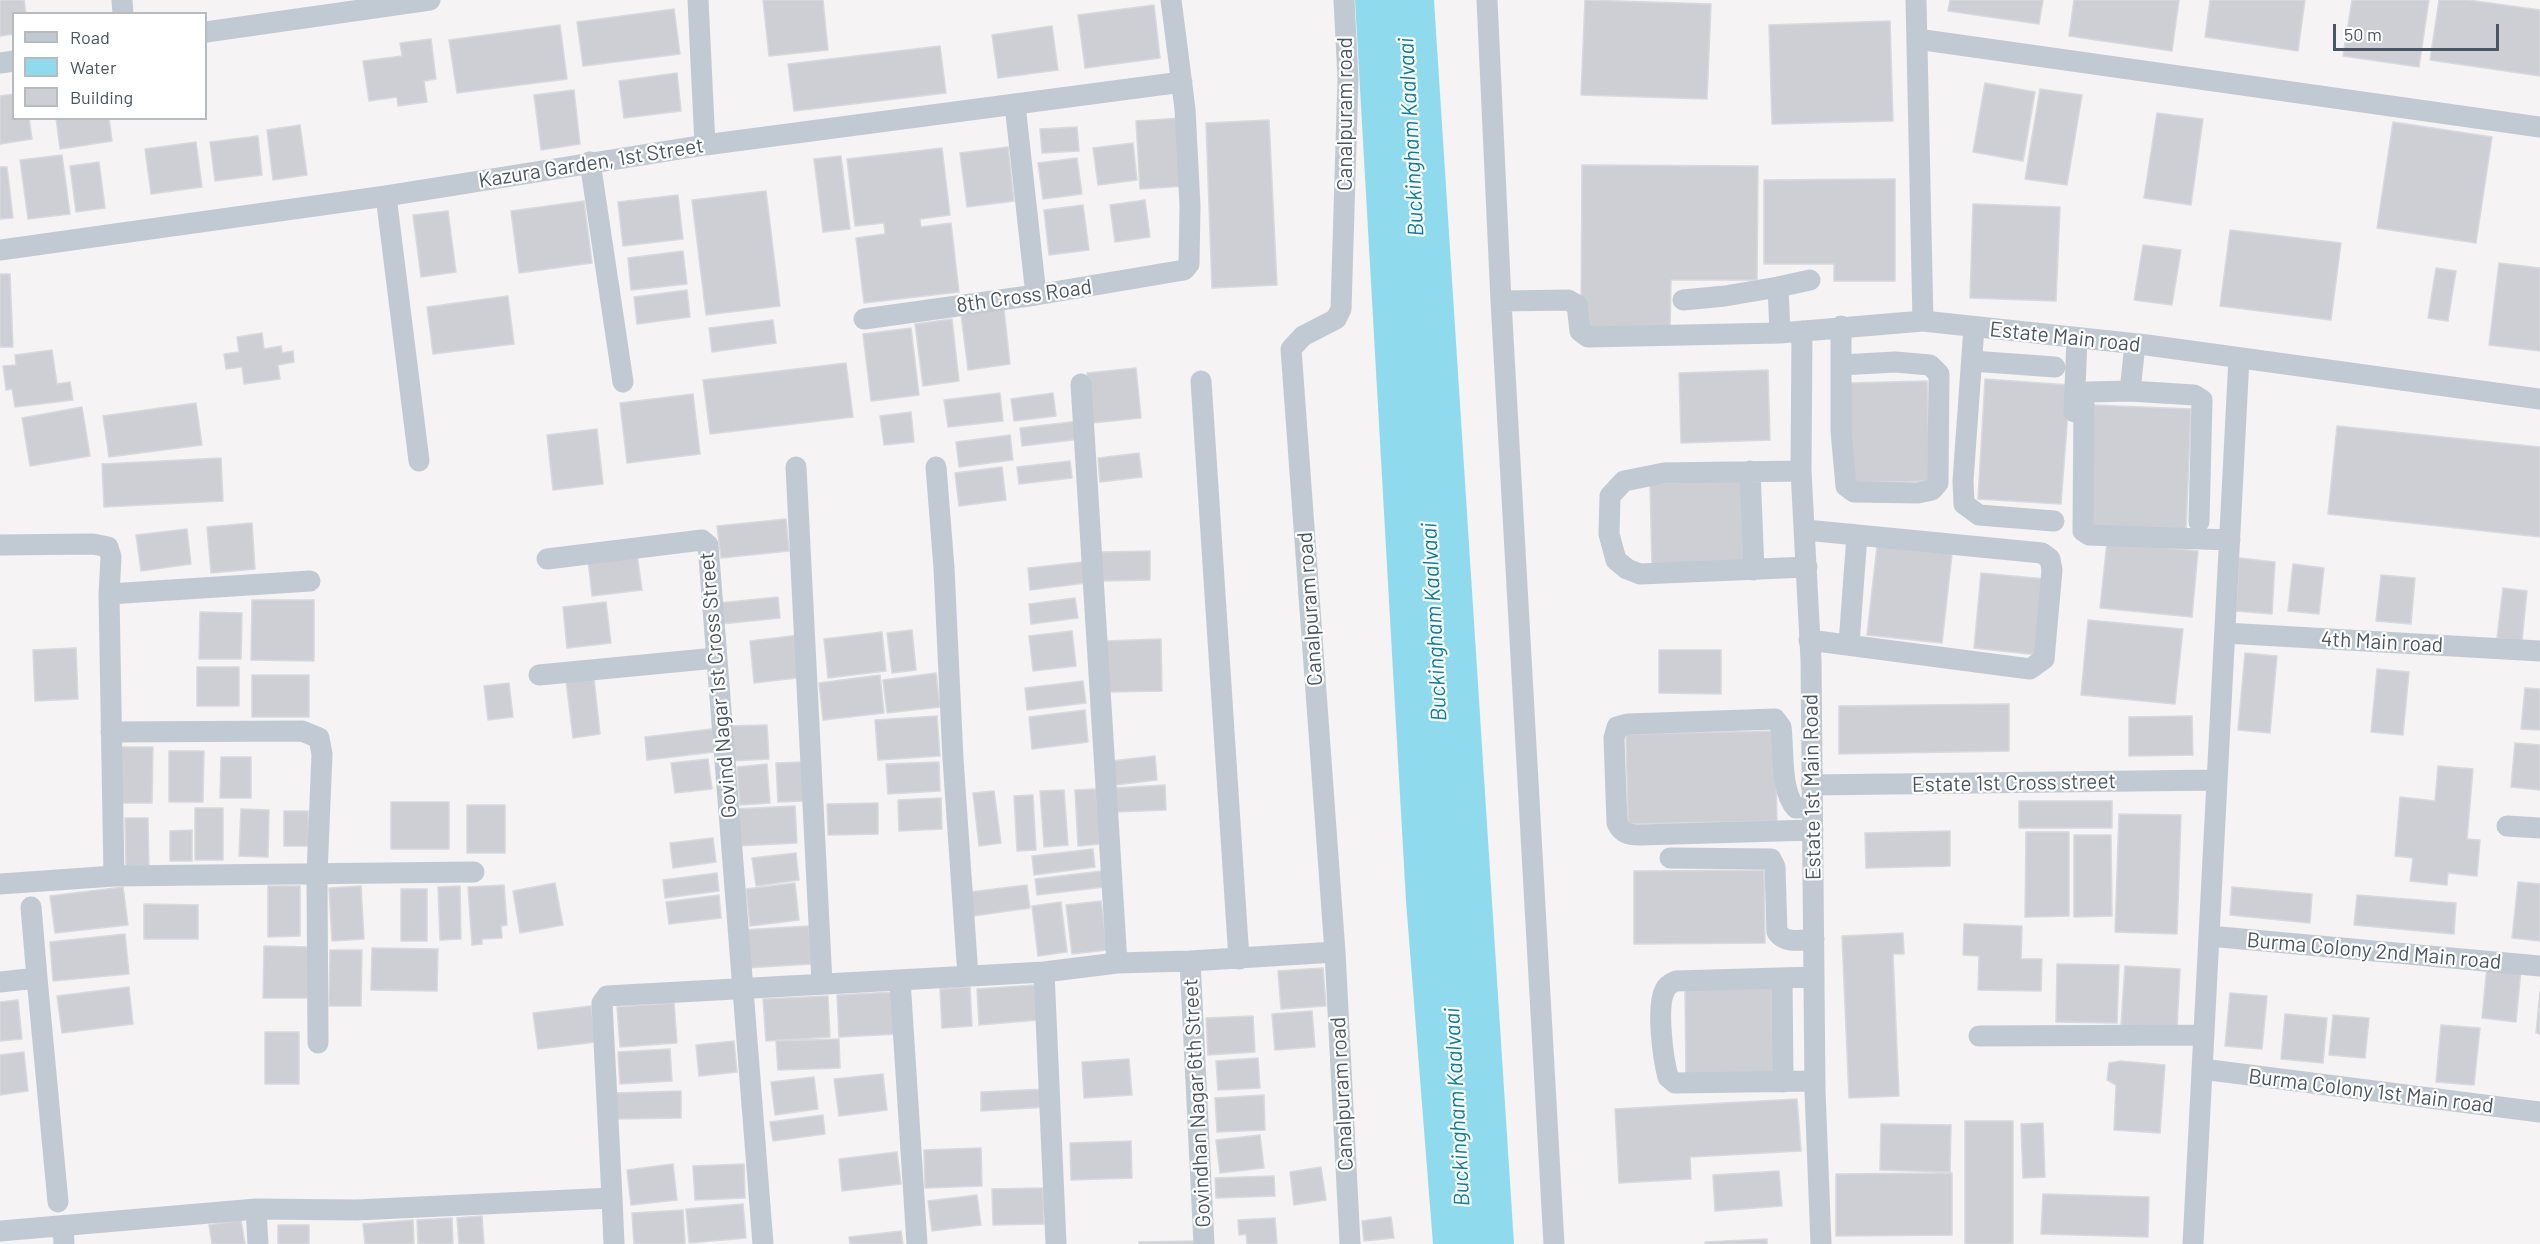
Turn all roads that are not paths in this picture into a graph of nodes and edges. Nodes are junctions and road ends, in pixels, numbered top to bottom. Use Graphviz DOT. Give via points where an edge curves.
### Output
graph roads {
  1 [pos="430,0"];
  2 [pos="698,0"];
  3 [pos="1171,0"];
  4 [pos="1344,0"];
  5 [pos="1487,0"];
  6 [pos="1916,0"];
  7 [pos="318,8"];
  8 [pos="207,32"];
  9 [pos="1917,39"];
  10 [pos="1182,82"];
  11 [pos="1015,105"];
  12 [pos="2540,127"];
  13 [pos="705,145"];
  14 [pos="590,162"];
  15 [pos="386,196"];
  16 [pos="0,250"];
  17 [pos="1810,280"];
  18 [pos="1778,287"];
  19 [pos="1036,295"];
  20 [pos="1683,300"];
  21 [pos="1501,302"];
  22 [pos="864,319"];
  23 [pos="1923,321"];
  24 [pos="1841,326"];
  25 [pos="1974,327"];
  26 [pos="1802,331"];
  27 [pos="1780,333"];
  28 [pos="2078,339"];
  29 [pos="2135,344"];
  30 [pos="2239,358"];
  31 [pos="1972,361"];
  32 [pos="1841,364"];
  33 [pos="2055,367"];
  34 [pos="1201,381"];
  35 [pos="623,382"];
  36 [pos="1081,384"];
  37 [pos="2130,391"];
  38 [pos="2540,399"];
  39 [pos="419,461"];
  40 [pos="796,467"];
  41 [pos="936,467"];
  42 [pos="1750,471"];
  43 [pos="1801,471"];
  44 [pos="2069,505"];
  45 [pos="2054,521"];
  46 [pos="2199,522"];
  47 [pos="1806,530"];
  48 [pos="1857,535"];
  49 [pos="2230,540"];
  50 [pos="0,545"];
  51 [pos="547,559"];
  52 [pos="1807,567"];
  53 [pos="1754,570"];
  54 [pos="310,580"];
  55 [pos="109,594"];
  56 [pos="2225,633"];
  57 [pos="1809,640"];
  58 [pos="1848,644"];
  59 [pos="2540,651"];
  60 [pos="716,658"];
  61 [pos="539,675"];
  62 [pos="111,732"];
  63 [pos="2217,780"];
  64 [pos="1811,785"];
  65 [pos="1812,807"];
  66 [pos="2507,826"];
  67 [pos="2540,828"];
  68 [pos="1812,830"];
  69 [pos="1670,858"];
  70 [pos="474,872"];
  71 [pos="317,874"];
  72 [pos="114,876"];
  73 [pos="0,884"];
  74 [pos="31,907"];
  75 [pos="2209,936"];
  76 [pos="1814,939"];
  77 [pos="1335,952"];
  78 [pos="1239,958"];
  79 [pos="1190,962"];
  80 [pos="1117,963"];
  81 [pos="2540,966"];
  82 [pos="1044,972"];
  83 [pos="968,976"];
  84 [pos="1814,977"];
  85 [pos="37,978"];
  86 [pos="1782,978"];
  87 [pos="900,980"];
  88 [pos="0,982"];
  89 [pos="822,983"];
  90 [pos="742,989"];
  91 [pos="2204,1035"];
  92 [pos="1979,1036"];
  93 [pos="318,1043"];
  94 [pos="2202,1069"];
  95 [pos="1815,1081"];
  96 [pos="1783,1082"];
  97 [pos="2540,1112"];
  98 [pos="612,1198"];
  99 [pos="58,1202"];
  100 [pos="256,1209"];
  101 [pos="0,1231"];
  102 [pos="63,1235"];
  103 [pos="258,1244"];
  104 [pos="614,1244"];
  105 [pos="763,1244"];
  106 [pos="917,1244"];
  107 [pos="1056,1244"];
  108 [pos="1204,1244"];
  109 [pos="1350,1244"];
  110 [pos="1554,1244"];
  111 [pos="1821,1244"];
  112 [pos="2193,1244"];
  1 -- 7 [label="street"];
  2 -- 13 [label="street"];
  3 -- 10 [label="street"];
  4 -- 77 [label="street, Canalpuram road" via="1348,78 1341,309 1336,319 1302,336 1291,349"];
  5 -- 21 [label="street"];
  6 -- 9 [label="street"];
  7 -- 8 [label="street"];
  9 -- 12 [label="street"];
  9 -- 23 [label="street"];
  10 -- 11 [label="street, Kazura Garden, 1st Street"];
  10 -- 19 [label="street, 8th Cross Road" via="1190,206 1189,264 1184,270"];
  11 -- 13 [label="street, Kazura Garden, 1st Street"];
  11 -- 19 [label="street"];
  13 -- 14 [label="street, Kazura Garden, 1st Street"];
  14 -- 15 [label="street, Kazura Garden, 1st Street"];
  14 -- 35 [label="street"];
  15 -- 16 [label="street, Kazura Garden, 1st Street"];
  15 -- 39 [label="street"];
  17 -- 18 [label="street"];
  18 -- 20 [label="street"];
  18 -- 27 [label="street"];
  19 -- 22 [label="street, 8th Cross Road"];
  21 -- 27 [label="street, Estate Main road" via="1568,300 1577,305 1580,331 1588,337"];
  21 -- 110 [label="street"];
  23 -- 24 [label="street, Estate Main road"];
  23 -- 25 [label="street, Estate Main road"];
  24 -- 26 [label="street, Estate Main road"];
  24 -- 32 [label="street"];
  25 -- 28 [label="street, Estate Main road"];
  25 -- 31 [label="street"];
  26 -- 27 [label="street, Estate Main road"];
  26 -- 43 [label="street, Estate 1st Main Road"];
  28 -- 29 [label="street, Estate Main road"];
  28 -- 44 [label="street"];
  29 -- 30 [label="street, Estate Main road"];
  29 -- 37 [label="street"];
  30 -- 38 [label="street, Estate Main road"];
  30 -- 49 [label="street"];
  31 -- 33 [label="street"];
  31 -- 45 [label="street" via="1964,504 1979,515"];
  32 -- 32 [label="street" via="1930,365 1939,374 1938,483 1932,490 1878,494 1854,492 1846,486"];
  34 -- 78 [label="street"];
  36 -- 80 [label="street"];
  37 -- 46 [label="street" via="2194,395 2202,400"];
  37 -- 49 [label="street" via="2088,392 2084,400 2084,531 2089,535"];
  40 -- 89 [label="street"];
  41 -- 83 [label="street"];
  42 -- 43 [label="street"];
  42 -- 53 [label="street"];
  42 -- 53 [label="street" via="1664,473 1624,481 1610,496 1609,534 1616,561 1640,573"];
  43 -- 47 [label="street, Estate 1st Main Road"];
  47 -- 48 [label="street"];
  47 -- 52 [label="street, Estate 1st Main Road"];
  48 -- 58 [label="street"];
  48 -- 58 [label="street" via="2042,553 2050,559 2052,570 2048,620 2044,659 2030,669"];
  49 -- 56 [label="street"];
  50 -- 55 [label="street" via="108,547"];
  51 -- 60 [label="street, Govind Nagar 1st Cross Street" via="706,542"];
  52 -- 53 [label="street"];
  52 -- 57 [label="street, Estate 1st Main Road"];
  54 -- 55 [label="street"];
  55 -- 62 [label="street"];
  56 -- 59 [label="street, 4th Main road"];
  56 -- 63 [label="street"];
  57 -- 58 [label="street"];
  57 -- 64 [label="street, Estate 1st Main Road"];
  60 -- 61 [label="street"];
  60 -- 90 [label="street, Govind Nagar 1st Cross Street"];
  62 -- 71 [label="street" via="302,731 319,738 322,754"];
  62 -- 72 [label="street"];
  63 -- 64 [label="street, Estate 1st Cross street"];
  63 -- 75 [label="street"];
  64 -- 65 [label="street, Estate 1st Main Road"];
  65 -- 68 [label="street, Estate 1st Main Road"];
  65 -- 68 [label="street" via="1796,808 1790,802 1781,727 1775,719 1629,723 1617,727 1617,823 1621,831 1640,835"];
  66 -- 67 [label="street"];
  68 -- 76 [label="street, Estate 1st Main Road"];
  69 -- 76 [label="street" via="1771,859 1775,867 1777,932 1788,940"];
  70 -- 71 [label="street"];
  71 -- 72 [label="street"];
  71 -- 93 [label="street"];
  72 -- 73 [label="street"];
  74 -- 85 [label="street"];
  75 -- 81 [label="street, Burma Colony 2nd Main road"];
  75 -- 91 [label="street"];
  76 -- 84 [label="street, Estate 1st Main Road"];
  77 -- 78 [label="street"];
  77 -- 109 [label="street, Canalpuram road"];
  78 -- 79 [label="street"];
  79 -- 80 [label="street"];
  79 -- 108 [label="street, Govindhan Nagar 6th Street"];
  80 -- 82 [label="street"];
  82 -- 83 [label="street"];
  82 -- 107 [label="street"];
  83 -- 87 [label="street"];
  84 -- 86 [label="street"];
  84 -- 95 [label="street, Estate 1st Main Road"];
  85 -- 88 [label="street"];
  85 -- 99 [label="street"];
  86 -- 96 [label="street"];
  86 -- 96 [label="street" via="1676,981 1663,992 1661,1033 1668,1077 1675,1083"];
  87 -- 89 [label="street"];
  87 -- 106 [label="street"];
  89 -- 90 [label="street"];
  90 -- 98 [label="street" via="611,994 604,998"];
  90 -- 105 [label="street, Govind Nagar 1st Cross Street"];
  91 -- 92 [label="street"];
  91 -- 94 [label="street"];
  94 -- 97 [label="street, Burma Colony 1st Main road"];
  94 -- 112 [label="street"];
  95 -- 96 [label="street"];
  95 -- 111 [label="street, Estate 1st Main Road"];
  98 -- 100 [label="street" via="356,1210"];
  98 -- 104 [label="street"];
  100 -- 102 [label="street"];
  100 -- 103 [label="street"];
  101 -- 102 [label="street"];
}
